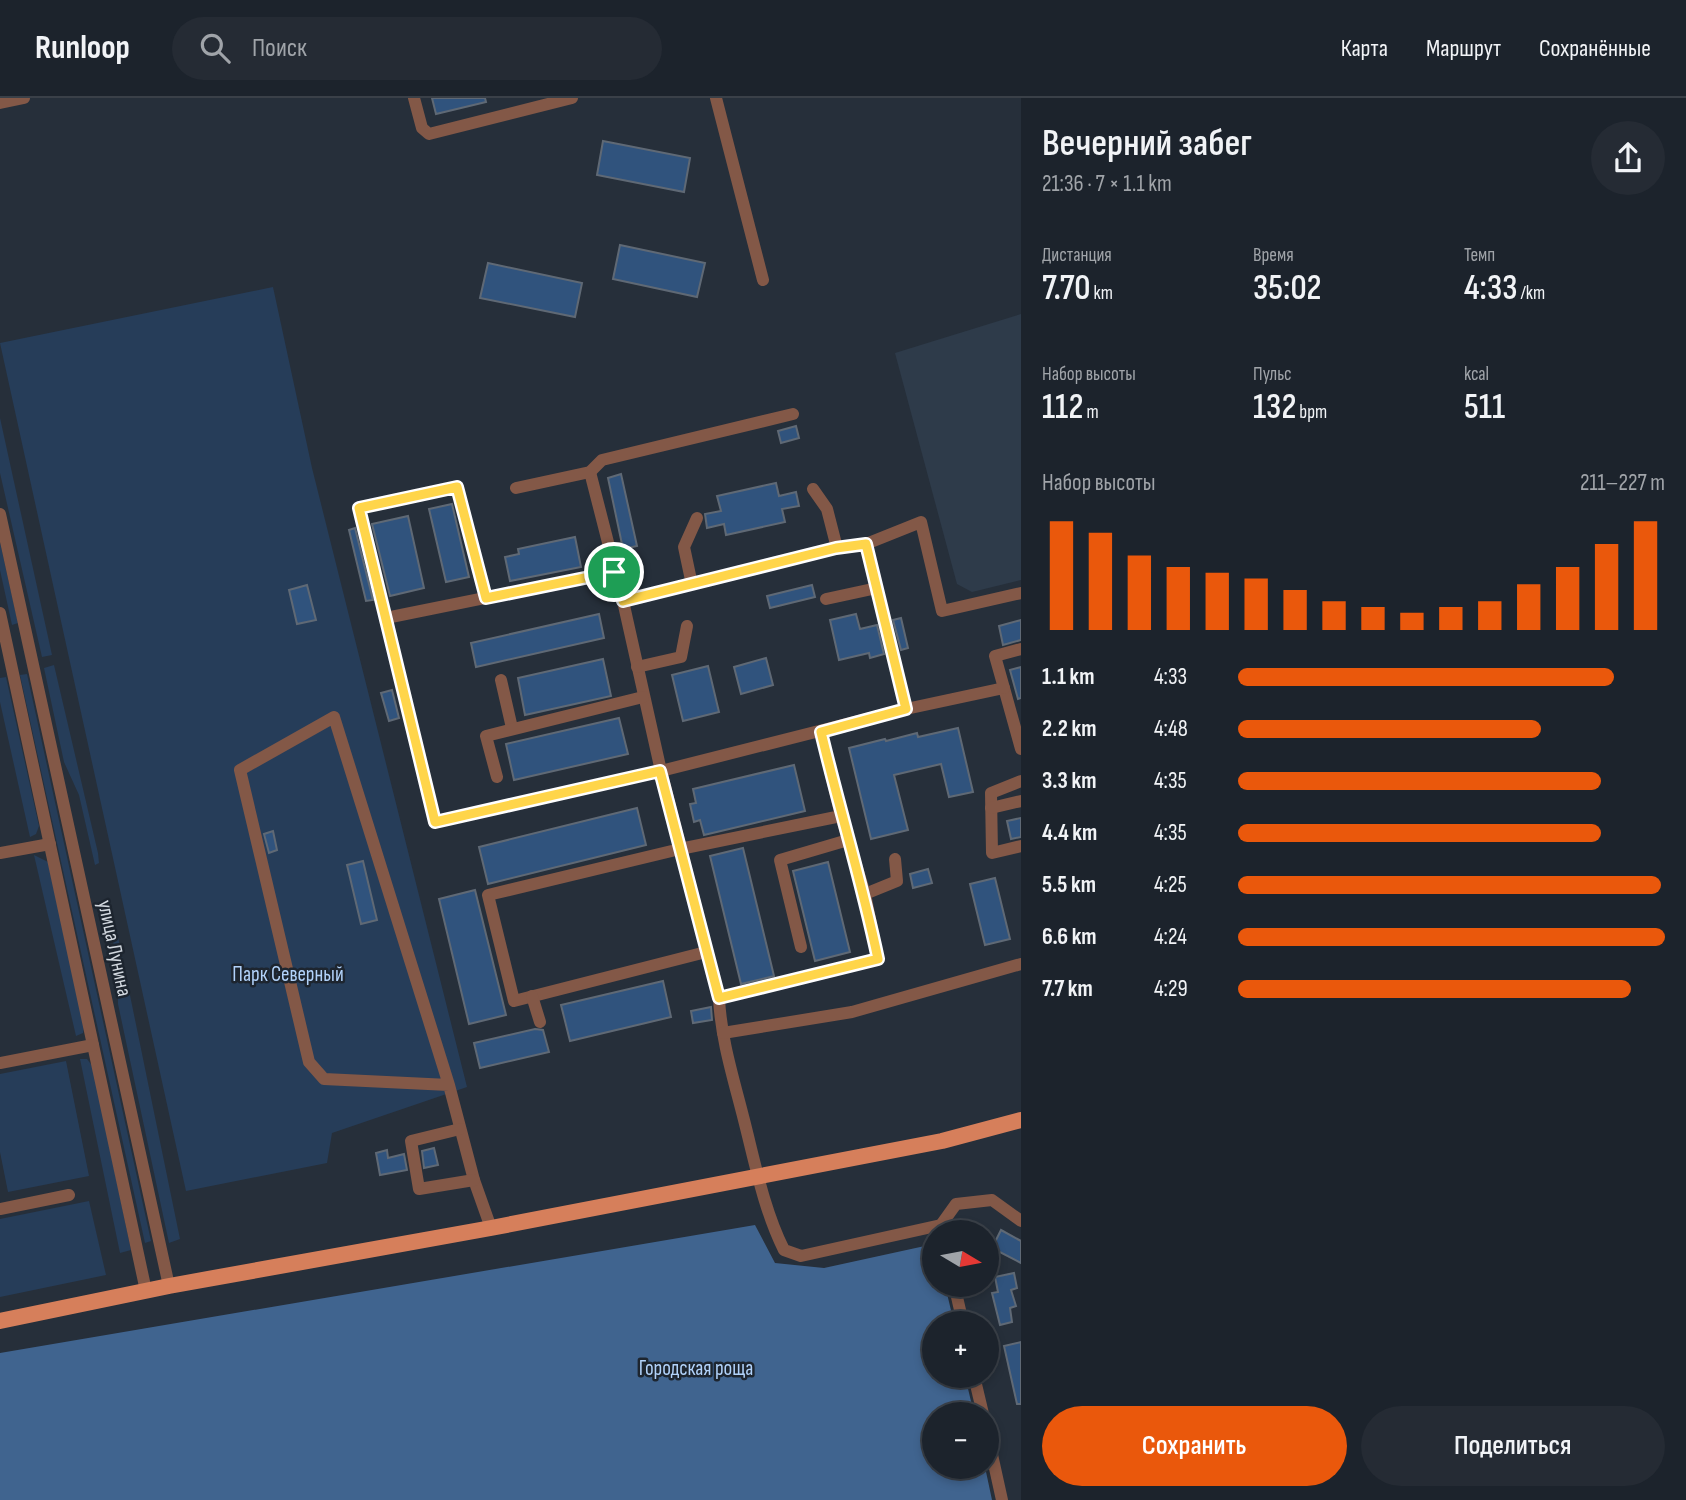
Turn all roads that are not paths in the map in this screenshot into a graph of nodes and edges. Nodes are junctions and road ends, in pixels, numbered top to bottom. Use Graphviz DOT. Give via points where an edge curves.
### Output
graph roads {
  1 [pos="24,98"];
  2 [pos="414,98"];
  3 [pos="572,98"];
  4 [pos="716,98"];
  5 [pos="0,103"];
  6 [pos="763,280"];
  7 [pos="793,414"];
  8 [pos="590,472"];
  9 [pos="516,488"];
  10 [pos="813,489"];
  11 [pos="0,514"];
  12 [pos="697,518"];
  13 [pos="866,544"];
  14 [pos="836,548"];
  15 [pos="614,572"];
  16 [pos="691,580"];
  17 [pos="877,588"];
  18 [pos="1021,593"];
  19 [pos="486,598"];
  20 [pos="826,599"];
  21 [pos="623,601"];
  22 [pos="0,613"];
  23 [pos="386,618"];
  24 [pos="687,626"];
  25 [pos="28,640"];
  26 [pos="4,646"];
  27 [pos="1021,649"];
  28 [pos="637,667"];
  29 [pos="500,680"];
  30 [pos="1004,688"];
  31 [pos="643,697"];
  32 [pos="1015,703"];
  33 [pos="906,709"];
  34 [pos="512,728"];
  35 [pos="821,732"];
  36 [pos="1020,745"];
  37 [pos="660,771"];
  38 [pos="497,777"];
  39 [pos="1021,781"];
  40 [pos="1021,801"];
  41 [pos="991,808"];
  42 [pos="841,816"];
  43 [pos="848,840"];
  44 [pos="50,844"];
  45 [pos="1021,846"];
  46 [pos="680,849"];
  47 [pos="0,853"];
  48 [pos="895,859"];
  49 [pos="865,894"];
  50 [pos="801,947"];
  51 [pos="706,952"];
  52 [pos="1021,964"];
  53 [pos="532,996"];
  54 [pos="719,998"];
  55 [pos="540,1022"];
  56 [pos="723,1033"];
  57 [pos="93,1045"];
  58 [pos="0,1063"];
  59 [pos="449,1085"];
  60 [pos="1021,1120"];
  61 [pos="460,1129"];
  62 [pos="758,1176"];
  63 [pos="474,1180"];
  64 [pos="69,1195"];
  65 [pos="0,1209"];
  66 [pos="947,1220"];
  67 [pos="1021,1221"];
  68 [pos="491,1228"];
  69 [pos="922,1232"];
  70 [pos="169,1286"];
  71 [pos="146,1291"];
  72 [pos="0,1321"];
  73 [pos="997,1479"];
  74 [pos="1002,1500"];
  1 -- 5 [label="street"];
  2 -- 3 [label="street" via="422,128 429,134"];
  4 -- 6 [label="street"];
  7 -- 8 [label="street" via="602,460"];
  8 -- 9 [label="street"];
  8 -- 15 [label="street"];
  10 -- 14 [label="street" via="827,509"];
  11 -- 25 [label="street, улица Лунина"];
  12 -- 16 [label="street" via="684,547"];
  13 -- 14 [label="street"];
  13 -- 17 [label="street"];
  13 -- 18 [label="street" via="921,522 942,611"];
  14 -- 21 [label="street"];
  15 -- 19 [label="street"];
  15 -- 21 [label="street"];
  17 -- 20 [label="street"];
  17 -- 33 [label="street"];
  19 -- 23 [label="street"];
  19 -- 23 [label="street" via="457,487 359,508"];
  21 -- 28 [label="street"];
  22 -- 26 [label="street, улица Лунина"];
  23 -- 37 [label="street" via="435,822"];
  24 -- 28 [label="street" via="681,657"];
  25 -- 26 [label="street"];
  25 -- 70 [label="street, улица Лунина"];
  26 -- 44 [label="street, улица Лунина"];
  27 -- 30 [label="street" via="995,656"];
  28 -- 31 [label="street"];
  29 -- 34 [label="street"];
  30 -- 32 [label="street"];
  30 -- 33 [label="street"];
  31 -- 34 [label="street"];
  31 -- 37 [label="street"];
  32 -- 36 [label="street"];
  33 -- 35 [label="street"];
  34 -- 38 [label="street" via="486,736"];
  35 -- 37 [label="street"];
  35 -- 42 [label="street"];
  37 -- 46 [label="street"];
  39 -- 41 [label="street" via="991,793"];
  40 -- 41 [label="street"];
  41 -- 45 [label="street" via="992,853"];
  42 -- 43 [label="street"];
  42 -- 46 [label="street"];
  43 -- 49 [label="street"];
  43 -- 50 [label="street" via="780,860"];
  44 -- 47 [label="street"];
  44 -- 57 [label="street, улица Лунина"];
  46 -- 51 [label="street"];
  46 -- 53 [label="street" via="488,895 514,1001"];
  48 -- 49 [label="street" via="897,881"];
  49 -- 54 [label="street" via="878,959"];
  51 -- 53 [label="street"];
  51 -- 54 [label="street"];
  52 -- 56 [label="street" via="852,1012"];
  53 -- 55 [label="street"];
  54 -- 56 [label="street"];
  56 -- 62 [label="street"];
  57 -- 58 [label="street"];
  57 -- 71 [label="street, улица Лунина"];
  59 -- 59 [label="street" via="324,1079 309,1062 240,771 334,717"];
  59 -- 61 [label="street"];
  60 -- 62 [label="main road" via="942,1141"];
  61 -- 63 [label="street"];
  61 -- 63 [label="street" via="411,1141 419,1189"];
  62 -- 68 [label="main road"];
  62 -- 69 [label="street" via="784,1250 801,1256"];
  63 -- 68 [label="street"];
  64 -- 65 [label="street"];
  66 -- 67 [label="street" via="956,1204 992,1200"];
  68 -- 70 [label="main road"];
  70 -- 71 [label="main road"];
  71 -- 72 [label="main road"];
  73 -- 74 [label="street"];
}
